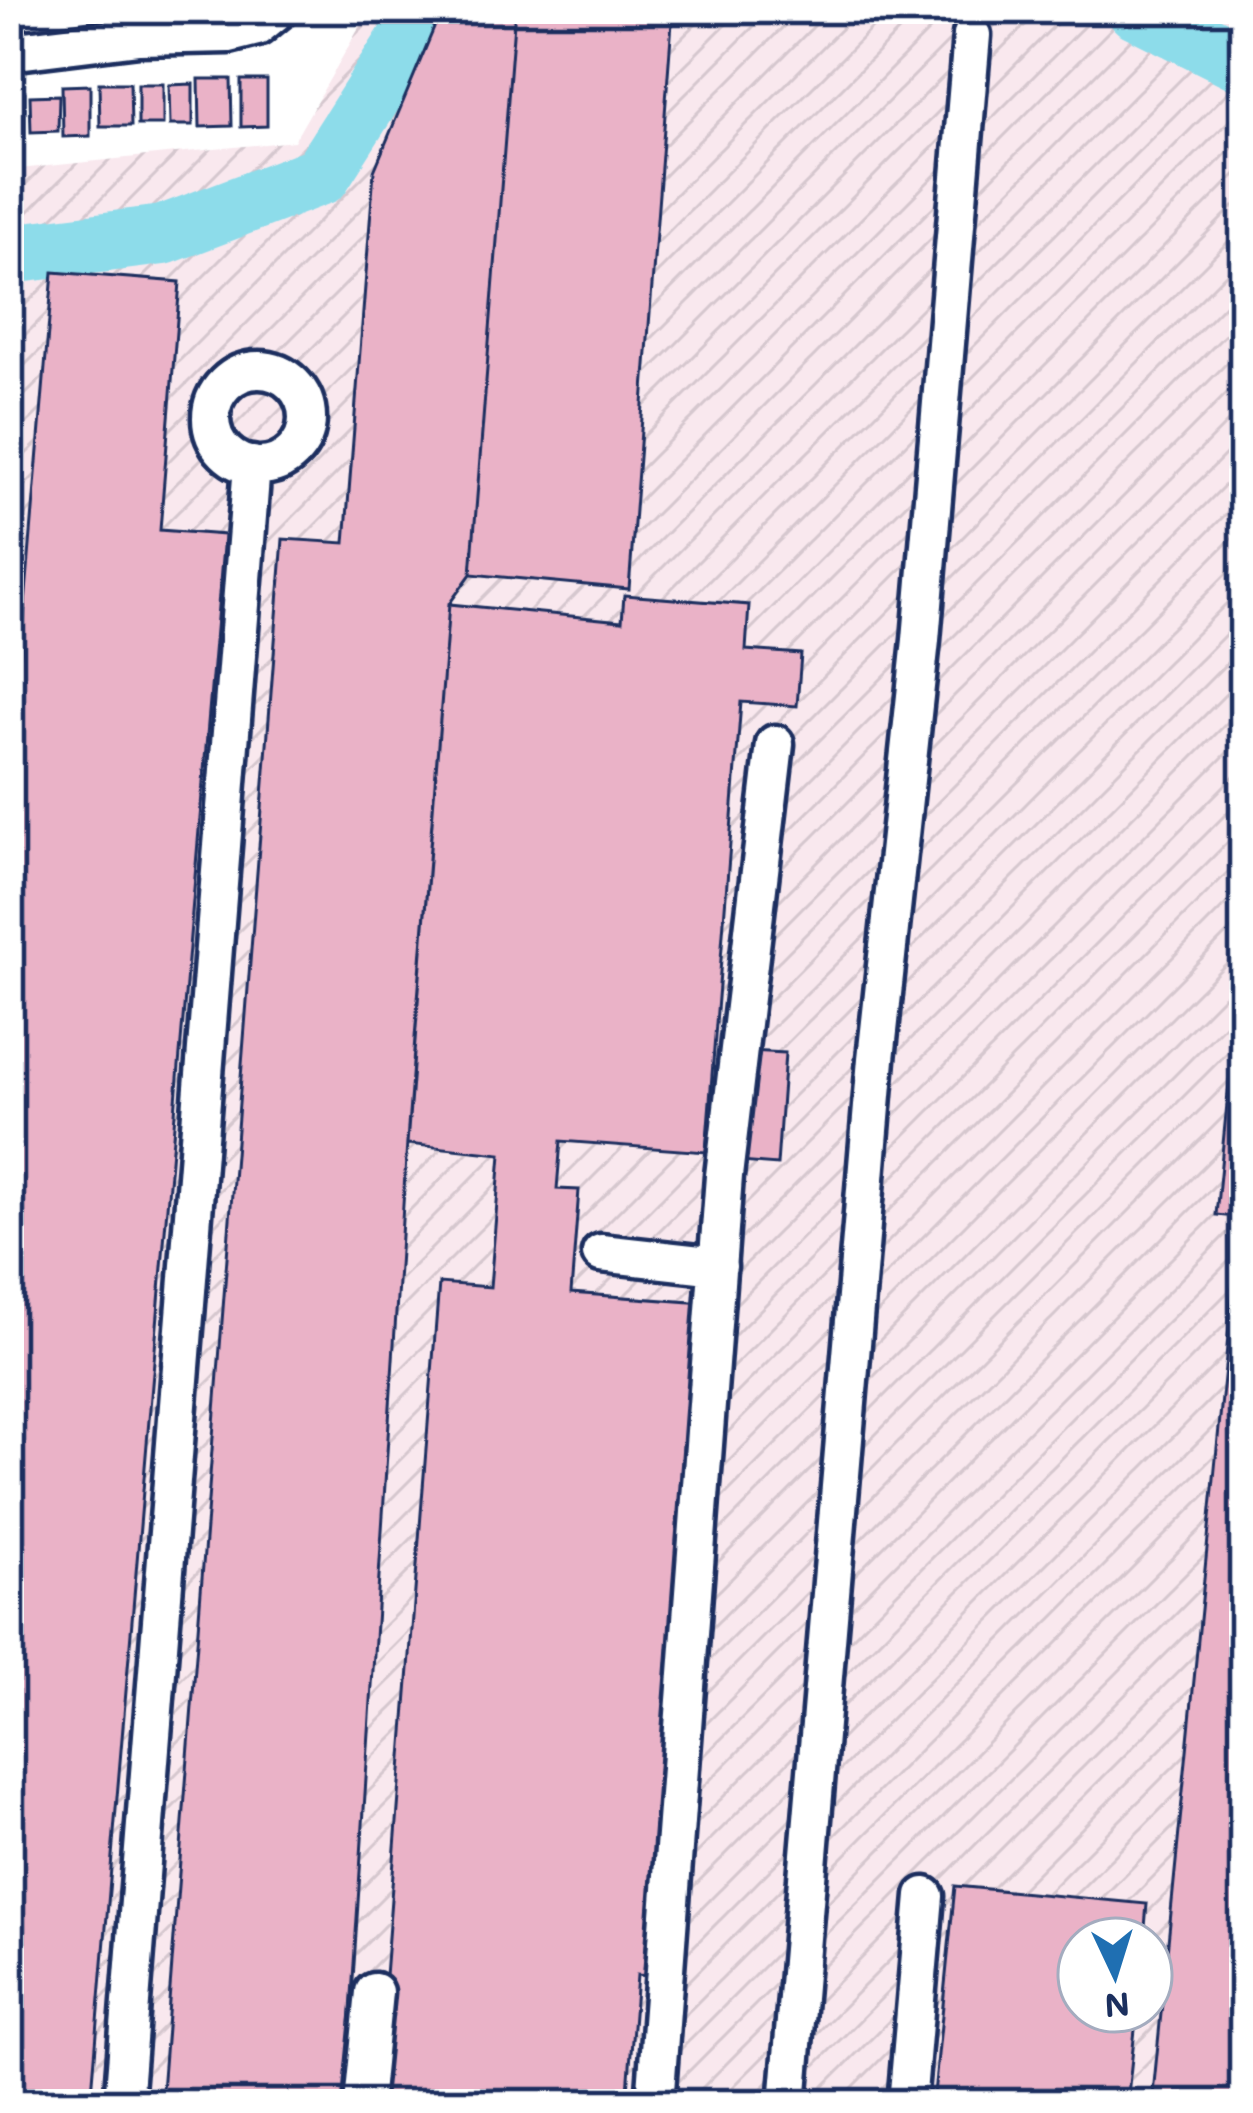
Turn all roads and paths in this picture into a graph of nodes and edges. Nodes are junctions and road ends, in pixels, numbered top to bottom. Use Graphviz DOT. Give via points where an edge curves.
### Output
graph roads {
  1 [pos="279,9"];
  2 [pos="972,35"];
  3 [pos="9,52"];
  4 [pos="252,465"];
  5 [pos="775,744"];
  6 [pos="601,1253"];
  7 [pos="718,1266"];
  8 [pos="925,1896"];
  9 [pos="374,1993"];
  10 [pos="124,2104"];
  11 [pos="363,2104"];
  12 [pos="656,2104"];
  13 [pos="788,2104"];
  14 [pos="907,2104"];
  1 -- 3 [label="street" via="257,27 229,34"];
  2 -- 13 [label="street"];
  4 -- 10 [label="street"];
  5 -- 7 [label="street"];
  6 -- 7 [label="street"];
  7 -- 12 [label="street"];
  8 -- 14 [label="street"];
  9 -- 11 [label="street"];
}
